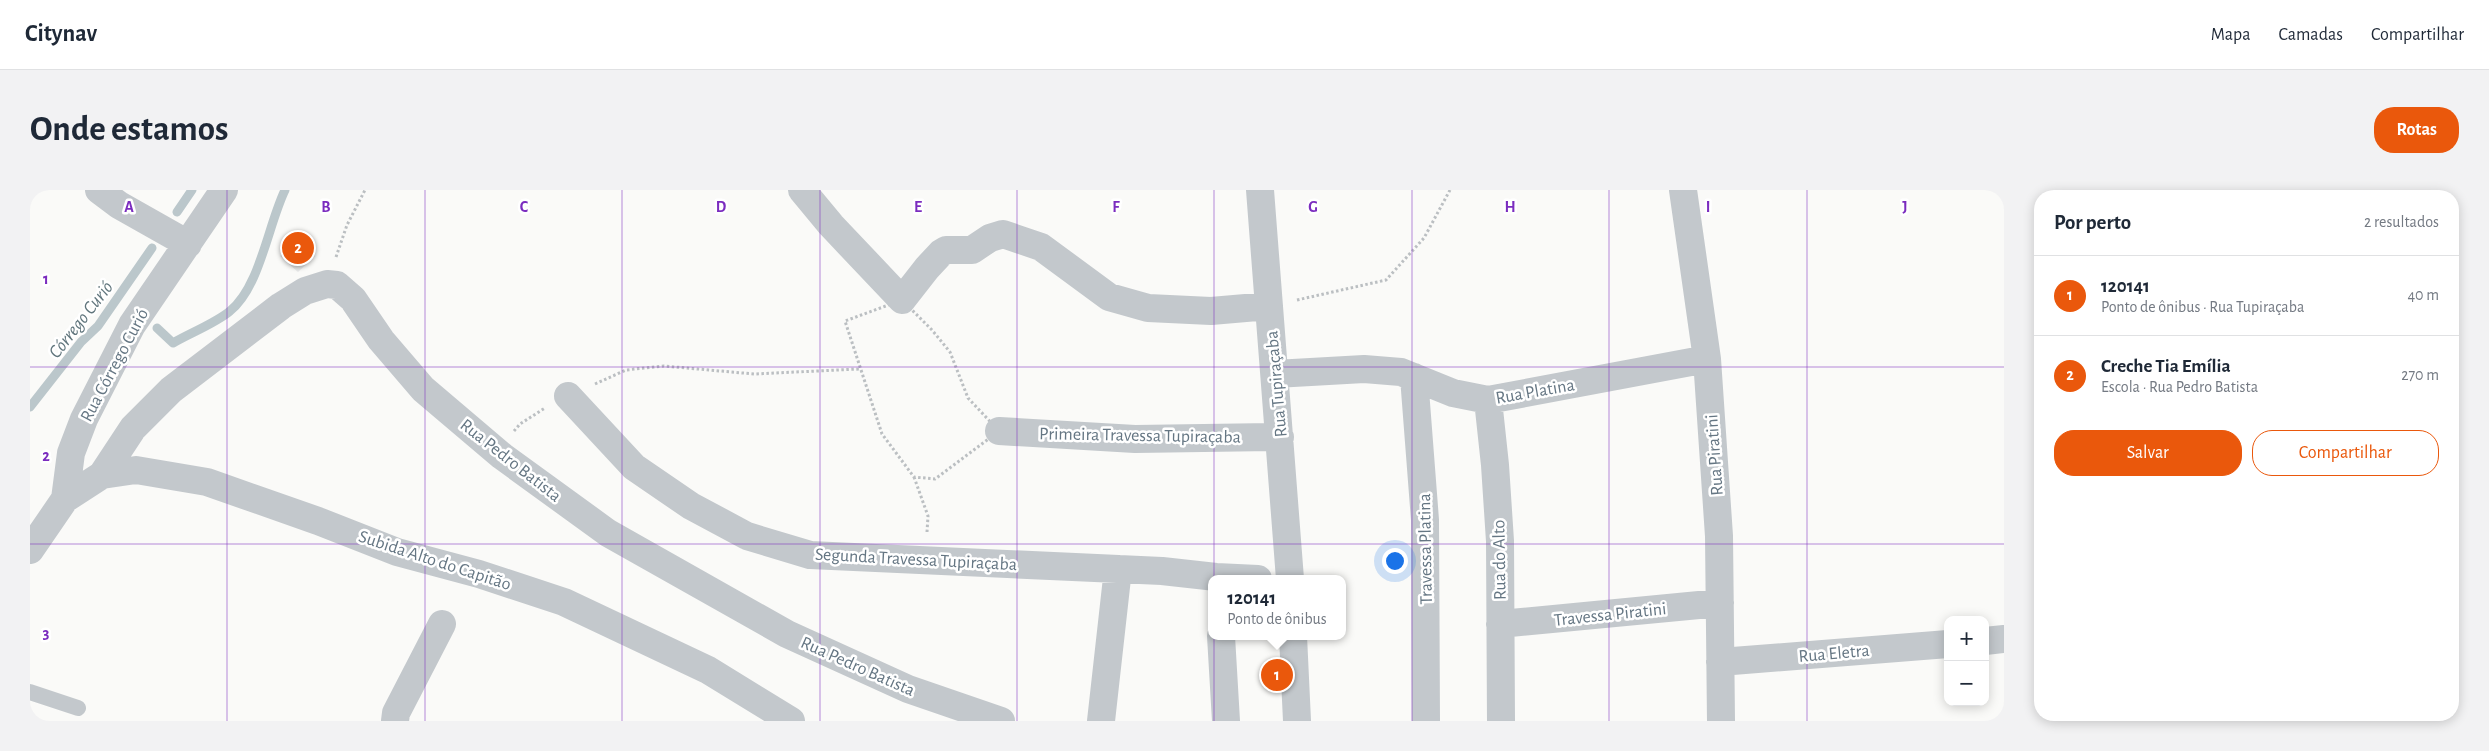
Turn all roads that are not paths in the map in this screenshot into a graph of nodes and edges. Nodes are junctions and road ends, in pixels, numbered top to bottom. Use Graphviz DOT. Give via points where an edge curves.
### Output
graph roads {
  1 [pos="99,190"];
  2 [pos="224,190"];
  3 [pos="802,190"];
  4 [pos="1260,190"];
  5 [pos="1683,190"];
  6 [pos="188,244"];
  7 [pos="1270,306"];
  8 [pos="1708,359"];
  9 [pos="1275,374"];
  10 [pos="1414,377"];
  11 [pos="568,396"];
  12 [pos="1488,400"];
  13 [pos="999,431"];
  14 [pos="1280,437"];
  15 [pos="102,475"];
  16 [pos="64,499"];
  17 [pos="30,550"];
  18 [pos="1118,568"];
  19 [pos="1290,575"];
  20 [pos="1208,577"];
  21 [pos="1720,603"];
  22 [pos="442,624"];
  23 [pos="1500,624"];
  24 [pos="2004,639"];
  25 [pos="1220,640"];
  26 [pos="1293,640"];
  27 [pos="1989,641"];
  28 [pos="1944,644"];
  29 [pos="1720,662"];
  30 [pos="30,692"];
  31 [pos="78,708"];
  32 [pos="394,721"];
  33 [pos="792,721"];
  34 [pos="1001,721"];
  35 [pos="1101,721"];
  36 [pos="1226,721"];
  37 [pos="1297,721"];
  38 [pos="1426,721"];
  39 [pos="1501,721"];
  40 [pos="1722,721"];
  1 -- 6 [label="street"];
  2 -- 6 [label="street, Rua Córrego Curió"];
  3 -- 7 [label="street" via="902,300 941,253 946,250 972,250 1003,234 1041,247 1109,298 1148,308 1211,311"];
  4 -- 7 [label="street, Rua Tupiraçaba"];
  5 -- 8 [label="street, Rua Piratini"];
  6 -- 16 [label="street, Rua Córrego Curió" via="132,326 84,419 71,453"];
  7 -- 9 [label="street, Rua Tupiraçaba"];
  8 -- 12 [label="street, Rua Platina"];
  8 -- 21 [label="street, Rua Piratini"];
  9 -- 10 [label="street, Rua Platina" via="1364,369 1401,372"];
  9 -- 14 [label="street, Rua Tupiraçaba"];
  10 -- 12 [label="street, Rua Platina" via="1453,393"];
  10 -- 38 [label="street, Travessa Platina" via="1425,520"];
  11 -- 18 [label="street, Segunda Travessa Tupiraçaba" via="634,467 691,506 747,536 810,555"];
  12 -- 23 [label="street, Rua do Alto" via="1499,531"];
  13 -- 14 [label="street, Primeira Travessa Tupiraçaba" via="1135,439"];
  14 -- 19 [label="street, Rua Tupiraçaba"];
  15 -- 16 [label="street, Subida Alto do Capitão"];
  15 -- 33 [label="street, Subida Alto do Capitão" via="136,470 207,482 398,552 564,602 708,670"];
  15 -- 34 [label="street, Rua Pedro Batista" via="133,428 171,390 281,306 305,291 327,284 338,285 353,298 381,340 424,389 497,452 608,533 787,634 908,689"];
  16 -- 17 [label="street, Rua Córrego Curió"];
  18 -- 20 [label="street, Segunda Travessa Tupiraçaba"];
  18 -- 35 [label="street"];
  21 -- 23 [label="street, Travessa Piratini"];
  21 -- 29 [label="street, Rua Piratini"];
  22 -- 32 [label="street"];
  23 -- 39 [label="street, Rua do Alto"];
  24 -- 27 [label="street"];
  25 -- 36 [label="street"];
  26 -- 37 [label="street"];
  28 -- 29 [label="street, Rua Eletra"];
  29 -- 40 [label="street, Rua Piratini"];
  30 -- 31 [label="lane"];
}
